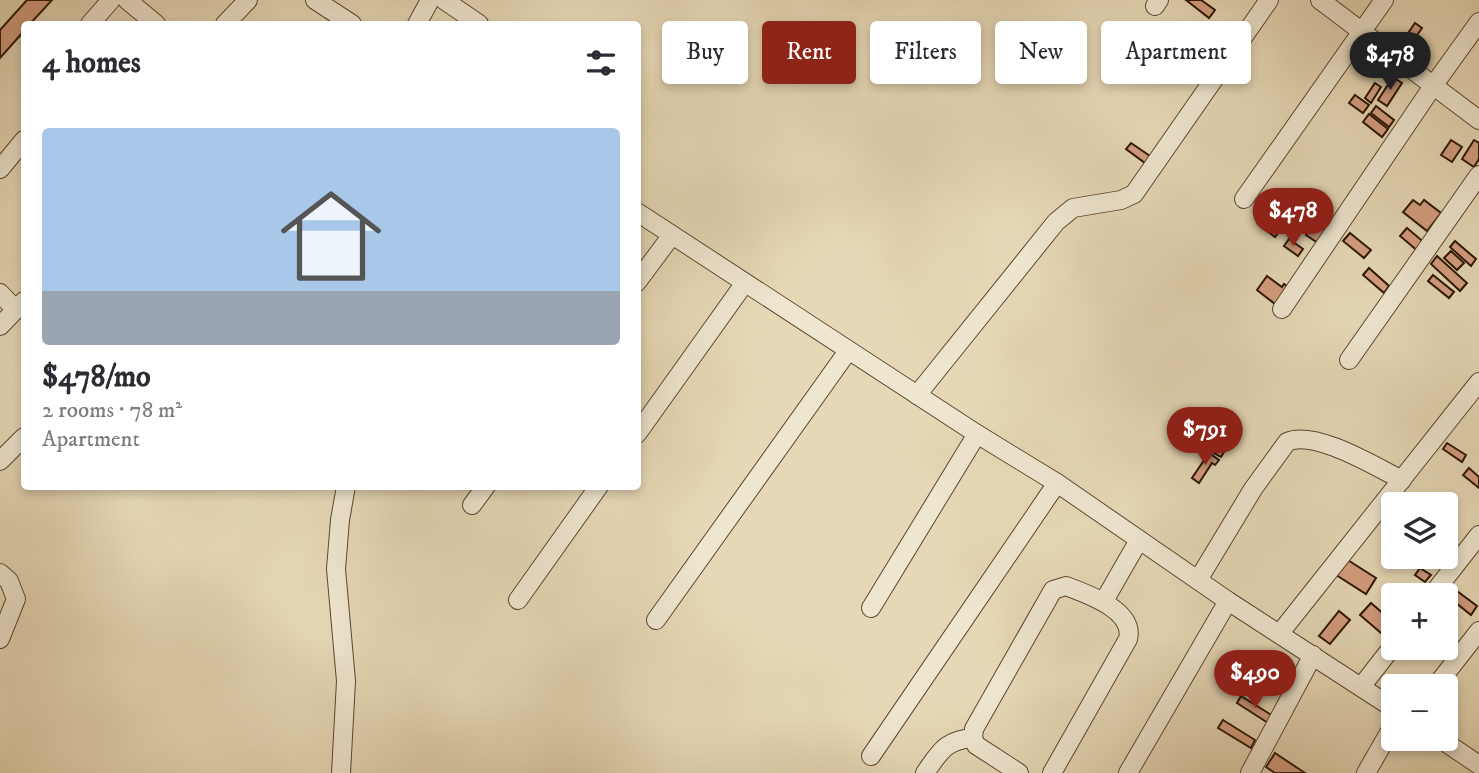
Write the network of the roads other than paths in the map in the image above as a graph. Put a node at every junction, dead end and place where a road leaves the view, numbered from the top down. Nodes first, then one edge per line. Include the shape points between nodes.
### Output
1 (111, 0) edge
2 (127, 0) edge
3 (248, 0) edge
4 (315, 0) edge
5 (430, 0) edge
6 (444, 0) edge
7 (1269, 0) edge
8 (1320, 0) edge
9 (1384, 0) edge
10 (93, 21) edge
11 (152, 21) edge
12 (228, 21) edge
13 (340, 21) edge
14 (419, 21) edge
15 (475, 21) edge
16 (1479, 22) edge
17 (1362, 30) junction
18 (1433, 86) junction
19 (1479, 120) edge
20 (21, 144) edge
21 (0, 169) edge
22 (1479, 175) edge
23 (1244, 199) dead end
24 (641, 215) edge
25 (672, 235) junction
26 (641, 277) edge
27 (744, 284) junction
28 (0, 293) edge
29 (20, 305) edge
30 (1282, 309) dead end
31 (0, 326) edge
32 (848, 351) junction
33 (1349, 359) dead end
34 (1479, 383) edge
35 (917, 395) junction
36 (641, 428) edge
37 (977, 434) junction
38 (21, 440) edge
39 (0, 461) edge
40 (1402, 480) junction
41 (1057, 483) junction
42 (345, 490) edge
43 (482, 490) edge
44 (596, 490) edge
45 (472, 505) dead end
46 (1479, 535) edge
47 (1139, 540) junction
48 (0, 573) edge
49 (1198, 580) junction
50 (1441, 583) edge
51 (518, 600) dead end
52 (1104, 601) junction
53 (1228, 601) junction
54 (871, 607) dead end
55 (656, 620) dead end
56 (1479, 631) edge
57 (1280, 634) junction
58 (0, 639) edge
59 (1313, 655) junction
60 (1382, 660) edge
61 (1445, 674) edge
62 (1362, 687) junction
63 (1381, 700) edge
64 (973, 737) junction
65 (1381, 747) edge
66 (1458, 751) edge
67 (871, 756) dead end
68 (1479, 765) edge
69 (1013, 771) edge
70 (341, 773) edge
71 (925, 773) edge
72 (1052, 773) edge
73 (1128, 773) edge
74 (1250, 773) edge
75 (1366, 773) edge

1 - 10 street
2 - 11 street
3 - 12 street
4 - 13 street
5 - 14 street
6 - 15 street
7 - 35 street via 1134,194 1073,208 1056,222
8 - 17 street
9 - 17 street
16 - 18 street
17 - 18 street
17 - 23 street
18 - 19 street
18 - 30 street
20 - 21 street
22 - 33 street
24 - 25 street
25 - 26 street
25 - 27 street
27 - 32 street
27 - 36 street
28 - 29 street
29 - 31 street
32 - 35 street
32 - 55 street
34 - 40 street
35 - 37 street
37 - 41 street
37 - 54 street
38 - 39 street
40 - 49 street via 1339,449 1295,438 1280,449
40 - 57 street
41 - 47 street
41 - 67 street
42 - 70 street via 336,569 346,681
43 - 45 street
44 - 51 street
46 - 50 street
47 - 49 street
47 - 52 street
48 - 58 street via 16,599
49 - 53 street
52 - 64 street via 1066,586 1053,590
52 - 72 street via 1128,624 1128,639
53 - 57 street
53 - 73 street
56 - 61 street
57 - 59 street
59 - 62 street
59 - 74 street
60 - 62 street
62 - 63 street
64 - 69 street via 976,745
64 - 71 street via 956,739 944,747
65 - 75 street
66 - 68 street

